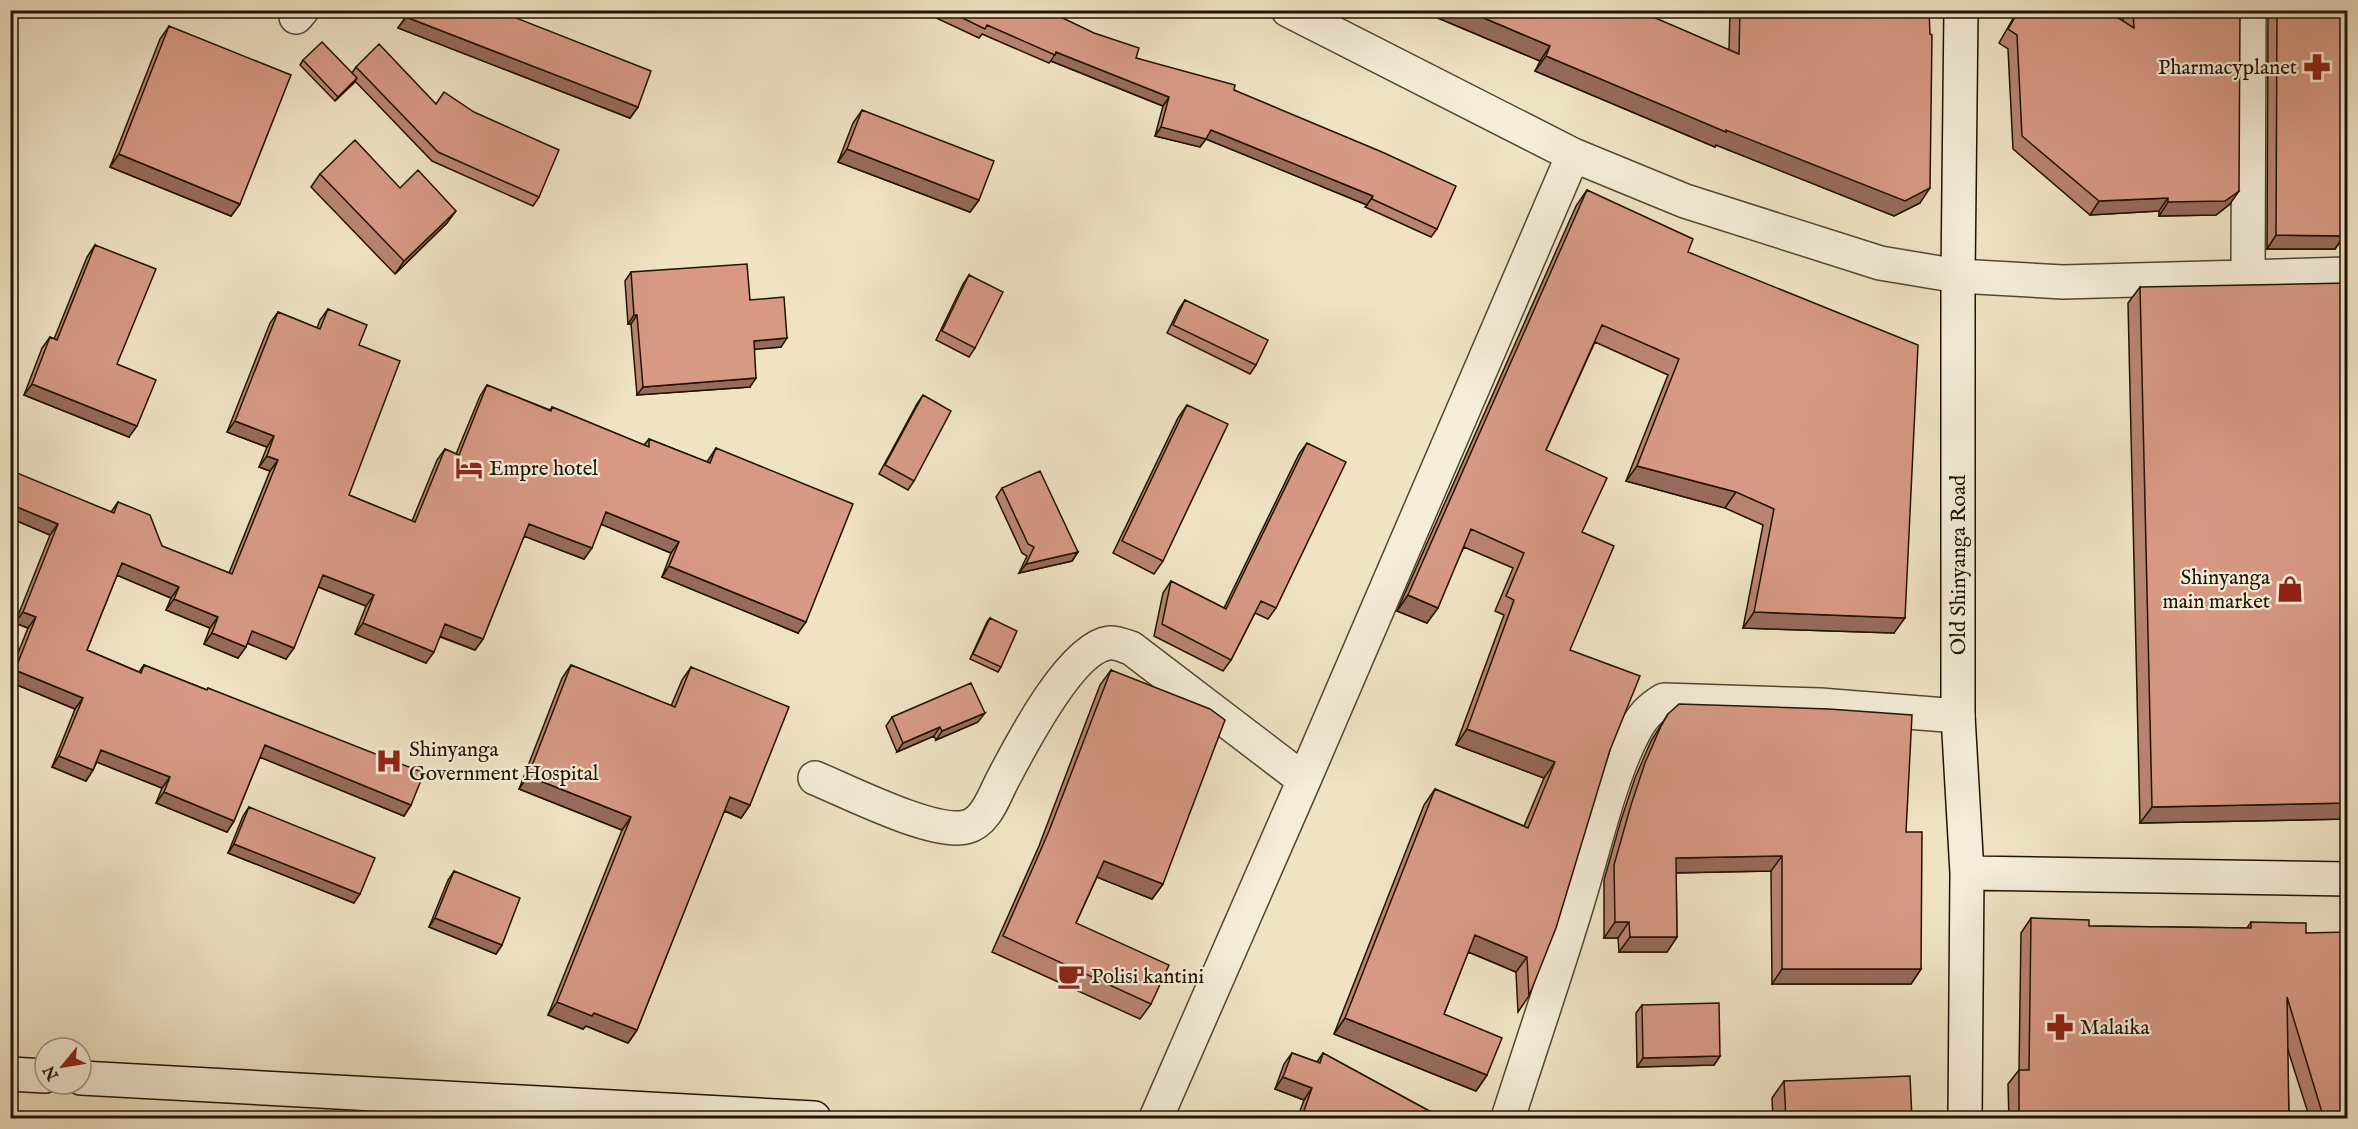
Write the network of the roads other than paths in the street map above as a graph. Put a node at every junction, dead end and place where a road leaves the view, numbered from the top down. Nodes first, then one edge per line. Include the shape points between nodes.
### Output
1 (1288, 10) edge
2 (1961, 10) edge
3 (2249, 10) edge
4 (1573, 155) junction
5 (2348, 274) edge
6 (1958, 276) junction
7 (2248, 277) junction
8 (1958, 716) junction
9 (815, 778) dead end
10 (1304, 780) junction
11 (1967, 873) junction
12 (2348, 879) edge
13 (10, 1074) edge
14 (33, 1075) edge
15 (93, 1079) edge
16 (814, 1119) edge
17 (1156, 1119) edge
18 (1508, 1119) edge
19 (1965, 1119) edge

1 - 4 street
2 - 6 street, Old Shinyanga Road
3 - 7 street
4 - 6 street via 1685,201 1880,263
4 - 10 street
5 - 7 street
6 - 7 street via 2063,282
6 - 8 street, Old Shinyanga Road
8 - 11 street, Old Shinyanga Road
8 - 18 street via 1820,705 1664,700 1646,711 1613,786
9 - 10 street via 919,821 952,828 973,825 986,812 1033,722 1072,669 1096,647 1109,643 1131,648
10 - 17 street
11 - 12 street
11 - 19 street, Old Shinyanga Road
13 - 14 street
15 - 16 street

